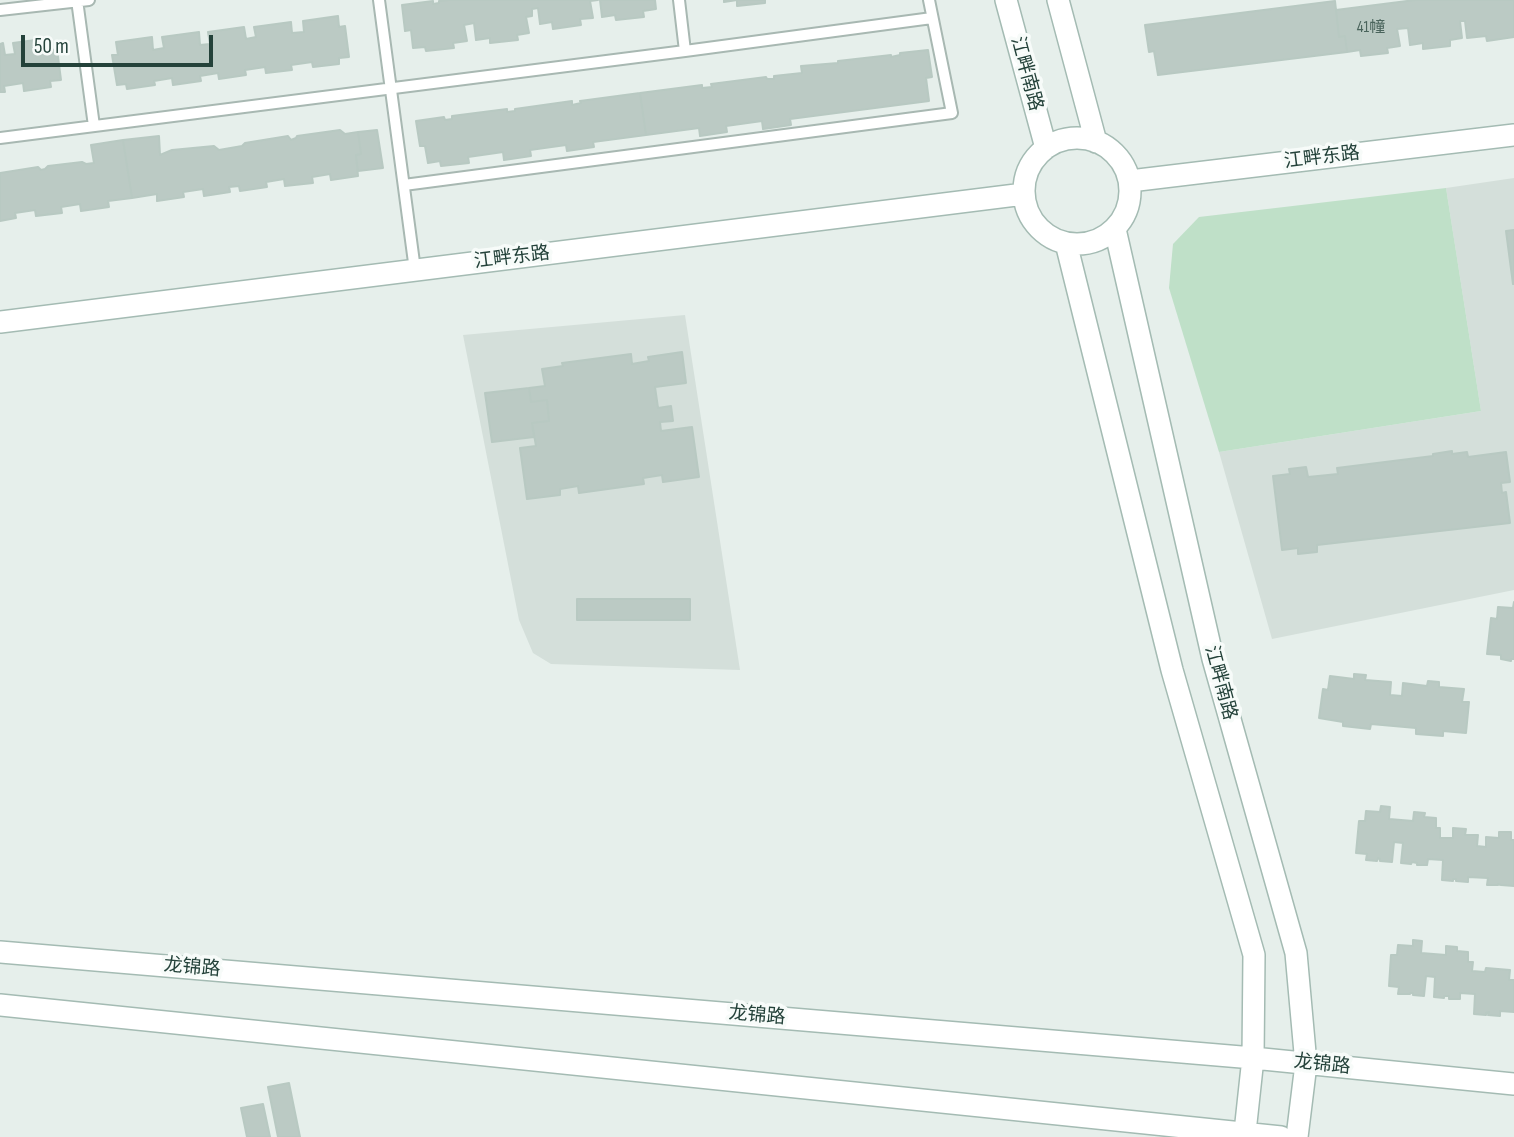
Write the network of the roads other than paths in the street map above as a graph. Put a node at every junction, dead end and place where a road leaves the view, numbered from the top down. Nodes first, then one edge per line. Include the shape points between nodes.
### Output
1 (81, 0) edge
2 (379, 0) edge
3 (679, 0) edge
4 (929, 0) edge
5 (1006, 0) edge
6 (1058, 0) edge
7 (0, 10) edge
8 (932, 18) junction
9 (685, 51) junction
10 (391, 88) junction
11 (94, 126) junction
12 (1514, 135) edge
13 (0, 138) edge
14 (1096, 142) junction
15 (1046, 148) junction
16 (1130, 181) junction
17 (404, 185) junction
18 (1024, 194) junction
19 (1115, 229) junction
20 (1066, 243) junction
21 (415, 270) junction
22 (0, 321) edge
23 (0, 952) edge
24 (0, 1005) edge
25 (1253, 1058) junction
26 (1307, 1064) junction
27 (1514, 1084) edge
28 (1245, 1132) junction
29 (1281, 1137) edge
30 (1297, 1137) edge

1 - 7 lane
1 - 11 lane
2 - 10 lane
3 - 9 lane
4 - 8 lane
5 - 15 street, 江畔南路
6 - 14 street
8 - 9 lane
8 - 17 lane via 952,113
9 - 10 lane
10 - 11 lane
10 - 17 lane
11 - 13 lane
12 - 16 street, 江畔东路
14 - 15 street via 1079,138
14 - 16 street via 1112,150
15 - 18 street via 1026,177
16 - 19 street via 1125,215
17 - 21 lane
18 - 20 street via 1037,226
18 - 21 street, 江畔东路
19 - 20 street via 1100,240
19 - 26 street, 江畔南路 via 1213,659 1296,953
20 - 25 street via 1172,670 1254,955
21 - 22 street, 江畔东路
23 - 25 street, 龙锦路
24 - 28 street
25 - 26 street, 龙锦路
25 - 28 street
26 - 27 street, 龙锦路
26 - 30 street, 江畔南路
28 - 29 street

